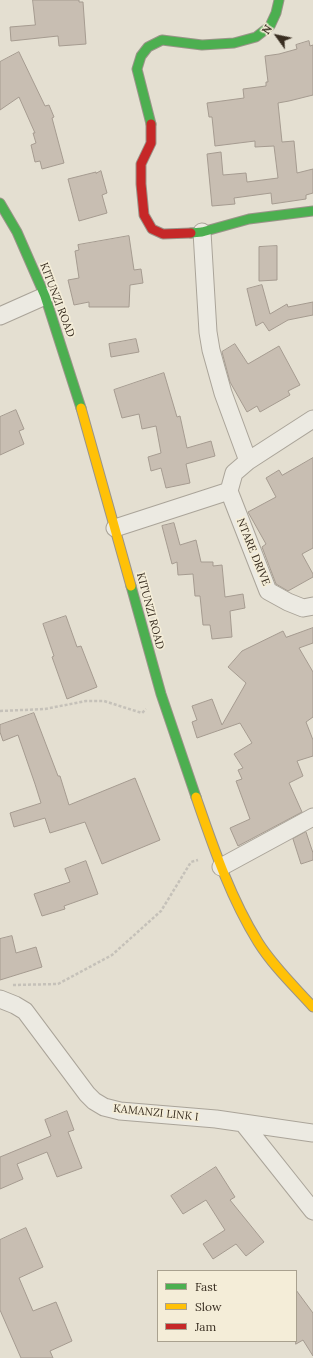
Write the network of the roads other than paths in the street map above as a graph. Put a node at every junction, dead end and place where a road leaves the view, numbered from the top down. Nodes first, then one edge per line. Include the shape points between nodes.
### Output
1 (279, 0) edge
2 (0, 203) edge
3 (313, 211) edge
4 (202, 232) junction
5 (45, 296) junction
6 (0, 316) edge
7 (313, 419) edge
8 (248, 461) junction
9 (229, 491) junction
10 (114, 528) junction
11 (313, 606) edge
12 (313, 817) edge
13 (219, 861) junction
14 (0, 999) edge
15 (313, 1007) edge
16 (243, 1123) junction
17 (313, 1133) edge
18 (313, 1211) edge

1 - 4 street via 270,26 256,37 234,43 202,46 162,40 148,47 141,56 137,69 151,123 151,143 141,164 144,215 152,229 163,234
2 - 5 street, KITUNZI ROAD via 17,232
3 - 4 street via 249,219
4 - 8 street via 211,350 222,393
5 - 6 street
5 - 10 street, KITUNZI ROAD via 79,399
7 - 8 street
8 - 9 street via 234,473
9 - 10 street
9 - 11 street, NTARE DRIVE via 268,591 303,608
10 - 13 street, KITUNZI ROAD via 160,694
12 - 13 street
13 - 15 street, KITUNZI ROAD via 242,915 258,942
14 - 16 street, KAMANZI LINK I via 25,1011 87,1094 104,1107 120,1111
16 - 17 street, KAMANZI LINK I
16 - 18 street

